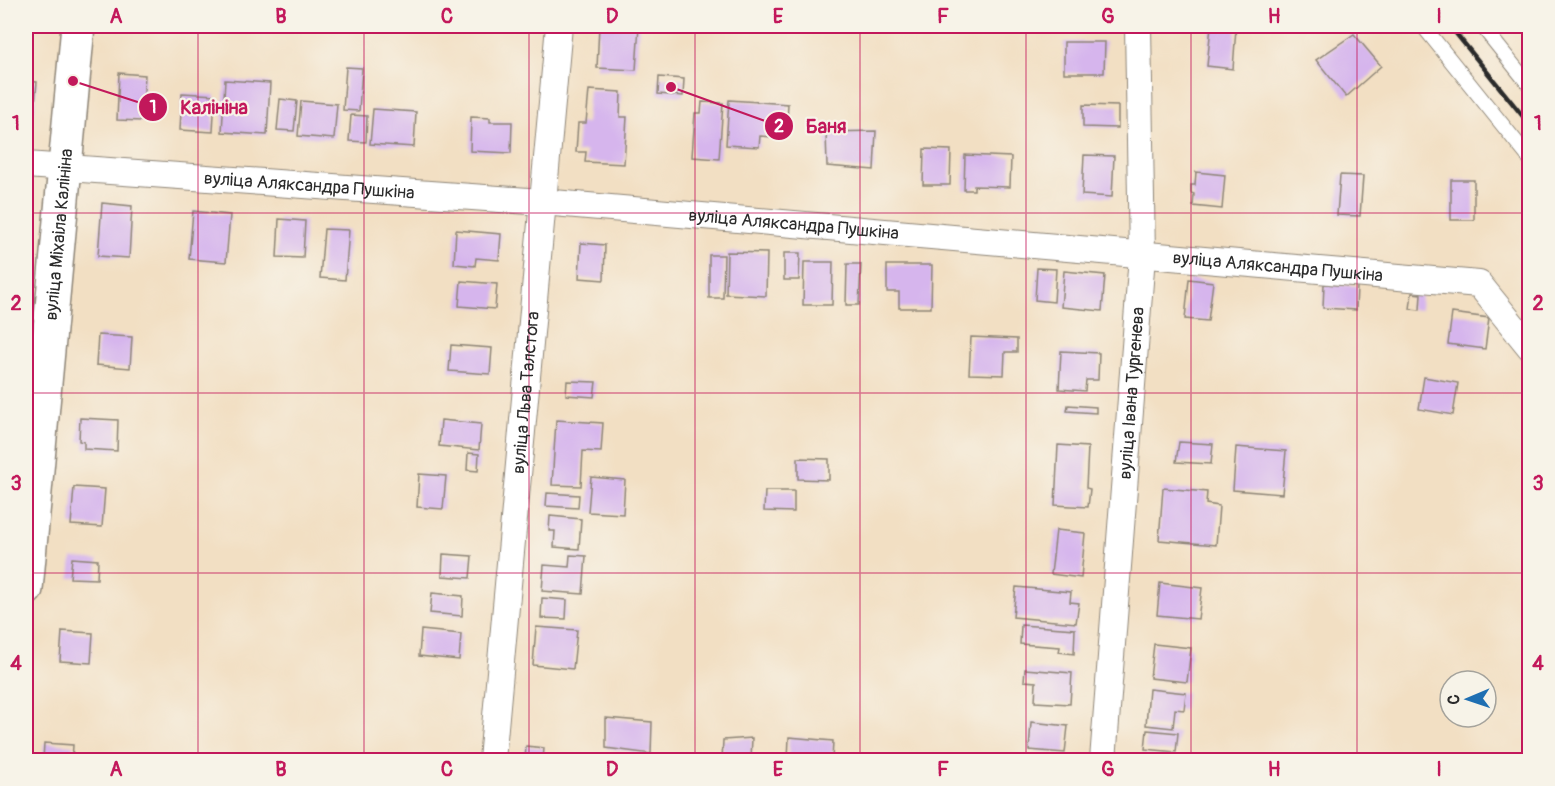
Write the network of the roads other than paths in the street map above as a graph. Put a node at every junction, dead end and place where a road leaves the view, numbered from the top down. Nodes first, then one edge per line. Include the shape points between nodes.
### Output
1 (78, 26) edge
2 (559, 26) edge
3 (1138, 26) edge
4 (1423, 26) edge
5 (1482, 26) edge
6 (1530, 86) edge
7 (1530, 159) edge
8 (26, 165) edge
9 (65, 168) junction
10 (542, 202) junction
11 (1142, 256) junction
12 (1530, 347) edge
13 (26, 589) edge
14 (492, 760) edge
15 (1103, 760) edge

1 - 9 main road, вуліца Міхаіла Калініна
2 - 10 street, вуліца Льва Талстога
3 - 11 street, вуліца Івана Тургенева
4 - 7 lane
5 - 6 lane
8 - 9 street, вуліца Аляксандра Пушкіна
9 - 10 street, вуліца Аляксандра Пушкіна
9 - 13 main road, вуліца Міхаіла Калініна
10 - 11 street, вуліца Аляксандра Пушкіна
10 - 14 street, вуліца Льва Талстога
11 - 12 street, вуліца Аляксандра Пушкіна via 1479,284
11 - 15 street, вуліца Івана Тургенева

